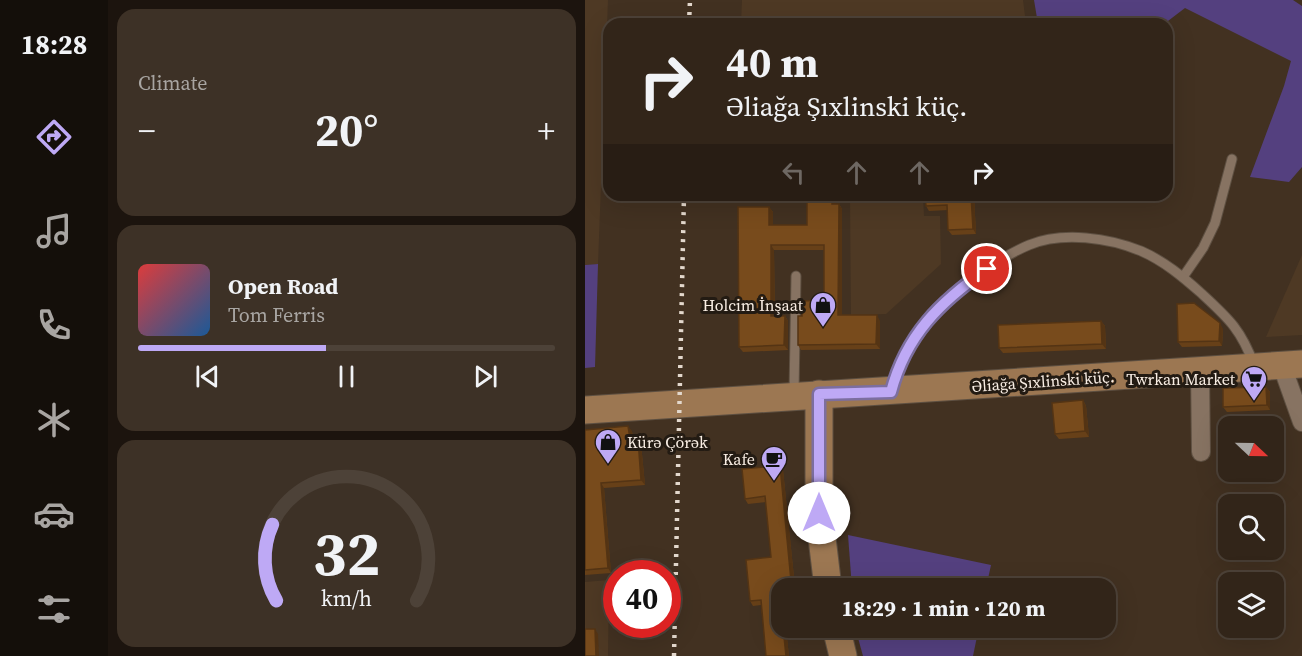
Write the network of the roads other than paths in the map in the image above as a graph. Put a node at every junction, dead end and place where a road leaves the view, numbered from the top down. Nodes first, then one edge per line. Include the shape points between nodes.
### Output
1 (1232, 159) dead end
2 (797, 276) dead end
3 (1183, 277) junction
4 (1292, 365) edge
5 (1255, 367) junction
6 (1200, 371) junction
7 (891, 392) junction
8 (807, 395) junction
9 (585, 410) edge
10 (1302, 422) edge
11 (1201, 452) dead end
12 (827, 578) edge
13 (838, 638) edge
14 (843, 656) edge

1 - 3 lane via 1215,223
2 - 8 lane
3 - 5 lane via 1230,319 1247,343
3 - 7 lane via 1141,251 1115,243 1082,237 1031,244 1000,260 931,315 903,356
4 - 5 main road, Əliağa Şıxlinski küç.
4 - 10 street
5 - 6 main road, Əliağa Şıxlinski küç.
6 - 7 main road, Əliağa Şıxlinski küç.
6 - 11 street
7 - 8 main road, Əliağa Şıxlinski küç.
8 - 9 main road, Əliağa Şıxlinski küç.
8 - 12 main road
13 - 14 main road

